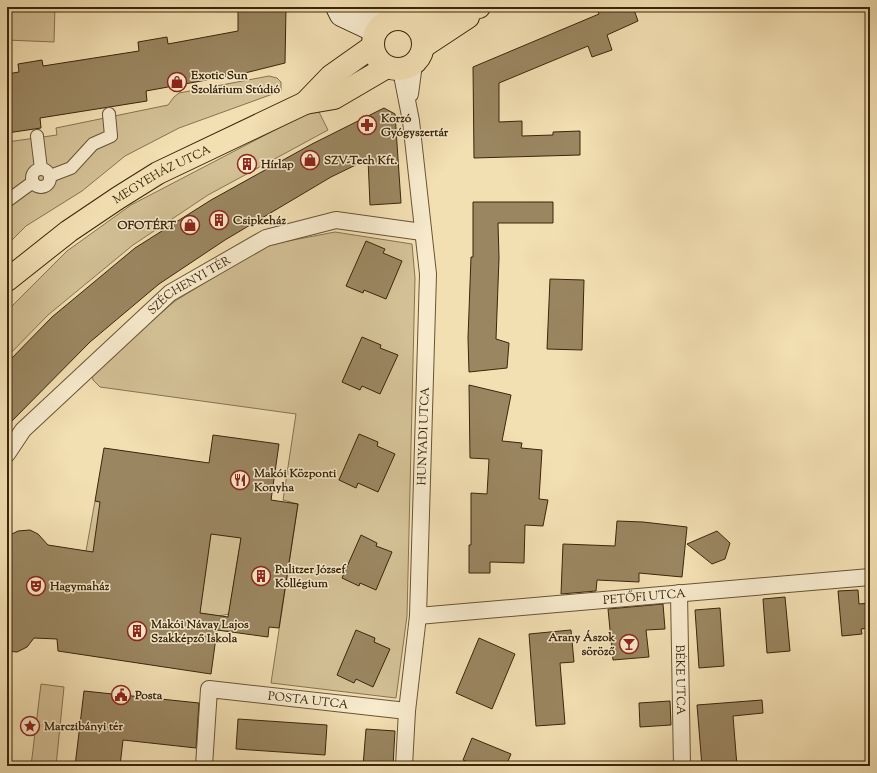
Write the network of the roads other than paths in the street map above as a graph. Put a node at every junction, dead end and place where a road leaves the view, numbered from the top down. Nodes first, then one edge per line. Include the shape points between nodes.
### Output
1 (337, 7) edge
2 (349, 7) edge
3 (479, 7) edge
4 (484, 7) edge
5 (386, 30) junction
6 (406, 62) junction
7 (305, 103) junction
8 (109, 114) dead end
9 (37, 136) dead end
10 (46, 172) junction
11 (7, 201) edge
12 (422, 232) junction
13 (29, 263) junction
14 (7, 280) edge
15 (7, 292) edge
16 (7, 454) edge
17 (870, 577) edge
18 (679, 593) junction
19 (418, 616) junction
20 (407, 711) junction
21 (204, 766) edge
22 (404, 766) edge
23 (682, 766) edge

1 - 5 main road via 341,14
2 - 5 main road
3 - 5 main road
4 - 6 main road
5 - 6 main road via 377,59
5 - 6 main road via 416,26 422,35
5 - 7 main road via 330,76
6 - 7 main road via 334,98
6 - 12 street, HUNYADI UTCA
7 - 13 main road, MEGYEHÁZ UTCA via 158,173 69,231
8 - 10 street via 111,136 93,144 71,168
9 - 10 street
10 - 11 street via 48,184 43,187 33,182
12 - 16 street, SZÉCHENYI TÉR via 336,220 266,238 170,293 23,430
12 - 19 street, HUNYADI UTCA via 428,274
13 - 14 main road
13 - 15 main road
17 - 18 street, PETŐFI UTCA
18 - 19 street, PETŐFI UTCA
18 - 23 street, BÉKE UTCA
19 - 20 street, HUNYADI UTCA
20 - 21 street, POSTA UTCA via 209,689
20 - 22 street, HUNYADI UTCA

